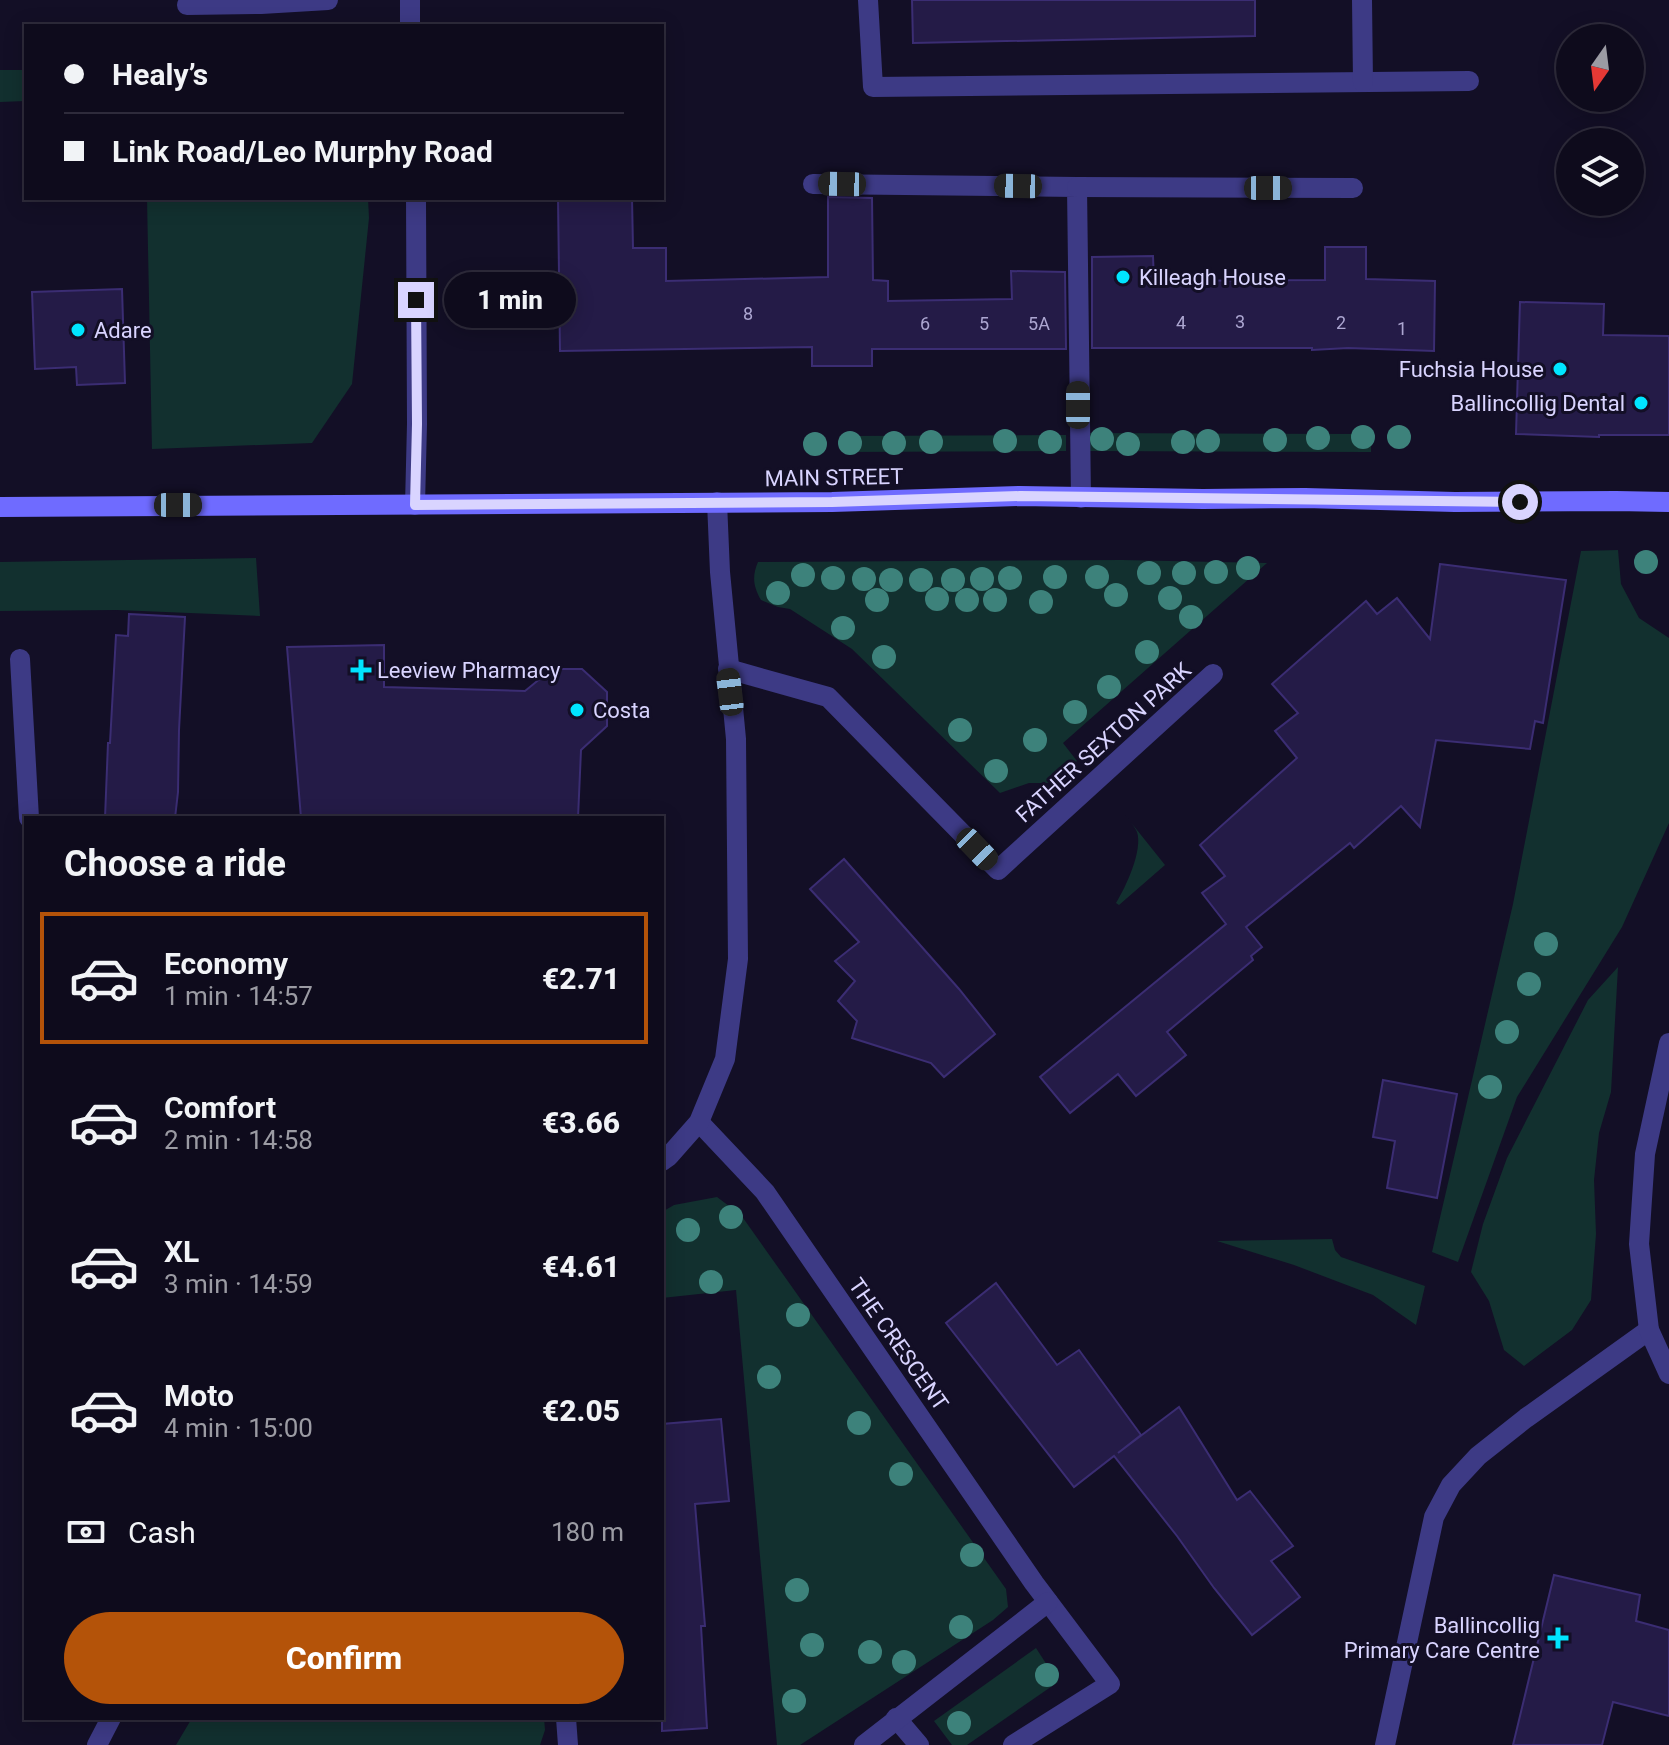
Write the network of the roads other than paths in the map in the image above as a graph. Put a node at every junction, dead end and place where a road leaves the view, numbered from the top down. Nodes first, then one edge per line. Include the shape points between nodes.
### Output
1 (328, 0) edge
2 (410, 0) edge
3 (868, 0) edge
4 (1362, 0) edge
5 (187, 5) dead end
6 (410, 24) edge
7 (1469, 81) dead end
8 (1363, 82) junction
9 (813, 184) dead end
10 (1077, 187) junction
11 (1353, 188) dead end
12 (416, 200) edge
13 (1081, 498) junction
14 (717, 502) junction
15 (1669, 502) edge
16 (415, 505) junction
17 (0, 507) edge
18 (20, 659) dead end
19 (728, 669) junction
20 (1213, 674) dead end
21 (29, 816) edge
22 (1669, 1043) edge
23 (1666, 1064) edge
24 (699, 1122) junction
25 (664, 1160) edge
26 (1649, 1330) junction
27 (1669, 1374) edge
28 (1048, 1602) junction
29 (896, 1718) junction
30 (110, 1720) edge
31 (566, 1720) edge
32 (97, 1745) edge
33 (568, 1745) edge
34 (864, 1745) edge
35 (919, 1745) edge
36 (1013, 1745) edge
37 (1385, 1745) edge

1 - 5 street
2 - 6 street
3 - 8 street via 873,87
4 - 8 street
7 - 8 street
9 - 10 street
10 - 11 street
10 - 13 street
12 - 16 street
13 - 14 main road, MAIN STREET
13 - 15 main road, MAIN STREET
14 - 16 main road, MAIN STREET
14 - 19 street
16 - 17 main road, MAIN STREET
18 - 21 street
19 - 20 street, FATHER SEXTON PARK via 828,697 998,870
19 - 24 street via 736,739 738,959 725,1059
22 - 23 street
23 - 26 street via 1645,1154 1639,1244
24 - 25 street
24 - 28 street, THE CRESCENT via 765,1192
26 - 27 street
26 - 37 street via 1526,1418 1451,1485 1434,1517
28 - 29 street
28 - 36 street, THE CRESCENT via 1110,1684
29 - 34 street
29 - 35 street
30 - 32 street
31 - 33 street

